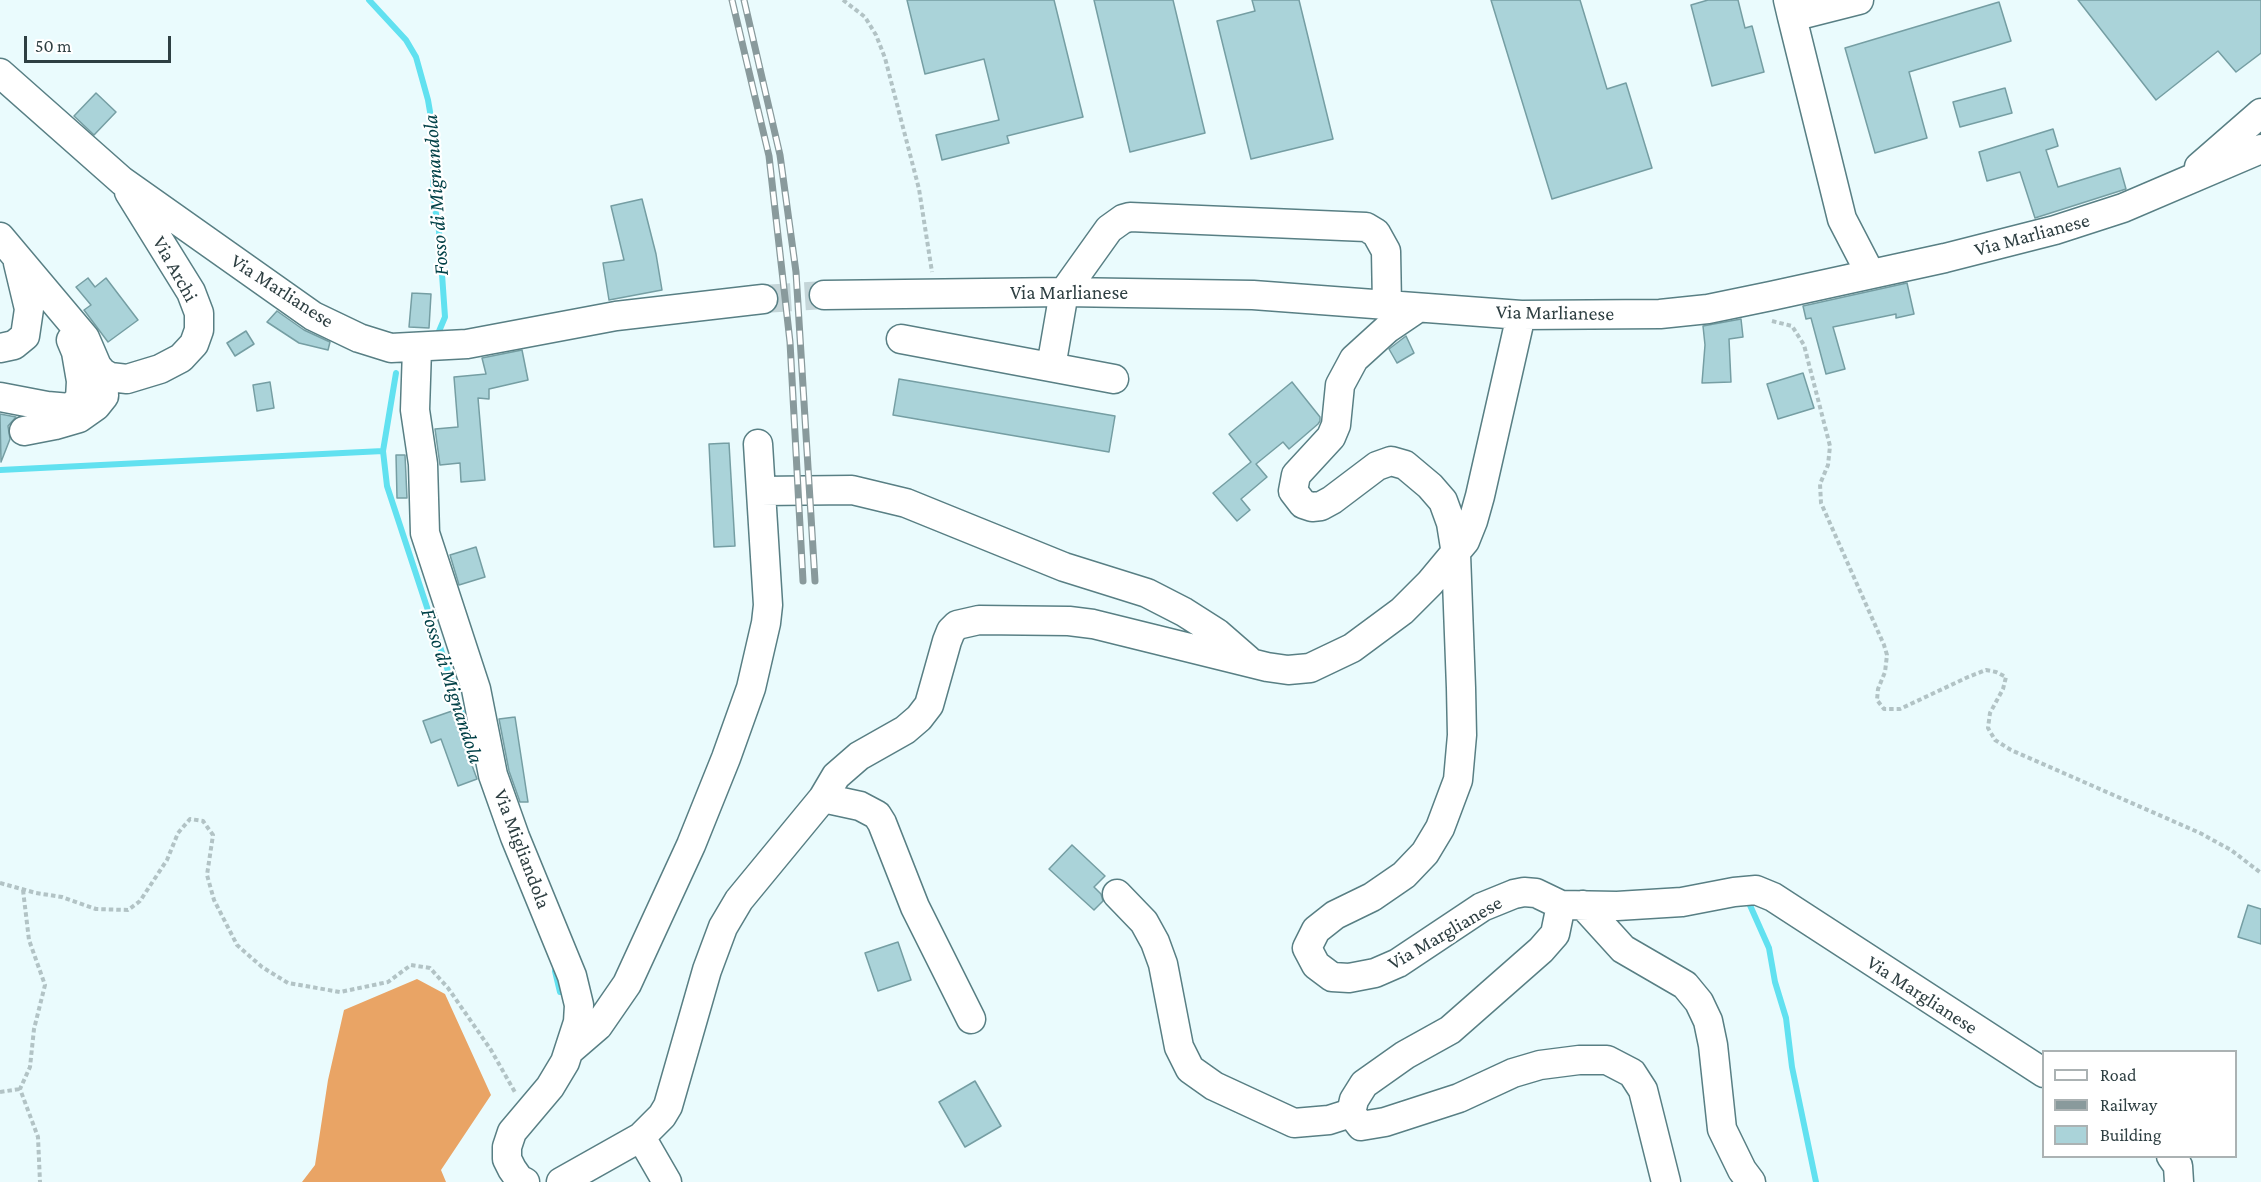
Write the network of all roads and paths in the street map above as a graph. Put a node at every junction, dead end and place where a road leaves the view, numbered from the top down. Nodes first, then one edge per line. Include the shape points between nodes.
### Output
1 (843, 0) edge
2 (1859, 0) edge
3 (1790, 9) edge
4 (0, 74) edge
5 (2261, 113) edge
6 (2261, 149) edge
7 (122, 181) junction
8 (2181, 184) junction
9 (1842, 219) junction
10 (8, 248) edge
11 (1870, 273) junction
12 (1841, 280) junction
13 (1064, 292) junction
14 (824, 295) tunnel mouth
15 (935, 295) junction
16 (763, 298) tunnel mouth
17 (1746, 301) junction
18 (55, 302) junction
19 (1387, 305) junction
20 (1418, 308) junction
21 (1521, 315) junction
22 (901, 339) dead end
23 (0, 348) edge
24 (417, 349) junction
25 (1051, 367) junction
26 (103, 373) junction
27 (1114, 379) dead end
28 (0, 397) edge
29 (24, 431) dead end
30 (758, 444) dead end
31 (761, 491) junction
32 (1456, 554) junction
33 (1252, 663) junction
34 (823, 798) junction
35 (2261, 873) edge
36 (0, 883) edge
37 (22, 890) junction
38 (1118, 894) dead end
39 (1572, 905) junction
40 (971, 1019) dead end
41 (569, 1052) junction
42 (2042, 1072) edge
43 (20, 1089) junction
44 (0, 1092) edge
45 (527, 1113) junction
46 (1351, 1113) junction
47 (641, 1137) junction
48 (2172, 1158) edge
49 (40, 1182) edge
50 (525, 1182) edge
51 (561, 1182) edge
52 (667, 1182) edge
53 (1666, 1182) edge
54 (1751, 1182) edge
55 (2179, 1182) edge

1 - 15 path via 865,17 885,58 919,189
2 - 3 street
3 - 9 street
4 - 7 street, Via Marlianese
5 - 8 street
6 - 8 street, Via Marlianese
7 - 24 street, Via Marlianese via 313,316 359,338 391,348
7 - 26 street, Via Archi via 191,292 199,313 199,330 194,344 181,358 160,369 127,379
8 - 11 street, Via Marlianese via 2055,230
9 - 11 street
9 - 12 street
10 - 18 street
10 - 23 street via 29,309 25,336 14,345
11 - 12 street, Via Marlianese
12 - 17 street, Via Marlianese
13 - 15 street, Via Marlianese
13 - 19 street, Via Marlianese via 1252,295
13 - 19 street via 1109,229 1123,219 1137,216 1372,229 1386,252
13 - 25 street
14 - 15 street, Via Marlianese
16 - 24 street, Via Marlianese via 616,316 467,344
17 - 21 street, Via Marlianese via 1660,314
17 - 35 path via 1765,319 1792,326 1804,345 1830,446 1820,484 1821,502 1884,645 1886,672 1877,700 1884,709 1900,709 1986,670 1996,672 2006,677 1990,713 1988,728 1995,740 2200,833
18 - 26 street via 85,338
18 - 28 street via 76,352 80,399 70,408
19 - 20 street, Via Marlianese
20 - 21 street, Via Marlianese
20 - 32 street, Via Marglianese via 1380,334 1354,359 1340,385 1331,437 1296,475 1293,491 1303,504 1321,506 1384,462 1405,465 1443,501
21 - 32 street via 1473,521
22 - 25 street
24 - 41 street, Via Migliandola via 415,410 423,464 425,533 476,689 493,775 577,992 578,1022
25 - 27 street
26 - 29 street via 104,396 79,418
30 - 31 street
31 - 33 street via 852,490 906,503 1064,567 1148,593 1217,633
31 - 41 street via 766,623 740,722 691,845 627,984 598,1026
32 - 33 street via 1402,611 1352,648 1310,668 1288,670
32 - 39 street, Via Marglianese via 1462,735 1458,780 1440,828 1425,853 1404,875 1335,915 1316,930 1308,948 1316,964 1332,977 1349,978 1398,963 1482,907 1514,894 1536,893
33 - 34 street via 1093,624 966,622 951,631 929,705 919,718 847,765
34 - 40 street via 860,806 877,815 915,907
34 - 47 street via 766,866 723,927 668,1106
36 - 37 path
37 - 43 path via 29,940 45,985 30,1067
37 - 45 path via 62,897 96,909 128,910 140,901 189,819 203,821 213,836 207,875 214,900 237,945 288,983 340,992 388,982 411,965 430,968 491,1050
38 - 46 street via 1144,922 1155,942 1163,963 1179,1047 1190,1069 1214,1086 1294,1123 1329,1120
39 - 42 street, Via Marglianese via 1682,902 1749,890 1762,892
39 - 46 street via 1541,950 1450,1030 1364,1084
39 - 54 street via 1623,948 1685,985 1699,1002 1713,1045 1722,1129
41 - 45 street, Via Migliandola via 550,1087
43 - 44 path
43 - 49 path via 38,1137
45 - 50 street, Via Migliandola via 512,1132 507,1147 512,1169
46 - 53 street via 1361,1126 1385,1122 1459,1098 1540,1065 1607,1060 1632,1073 1643,1090
47 - 51 street
47 - 52 street
48 - 55 street via 2178,1166

